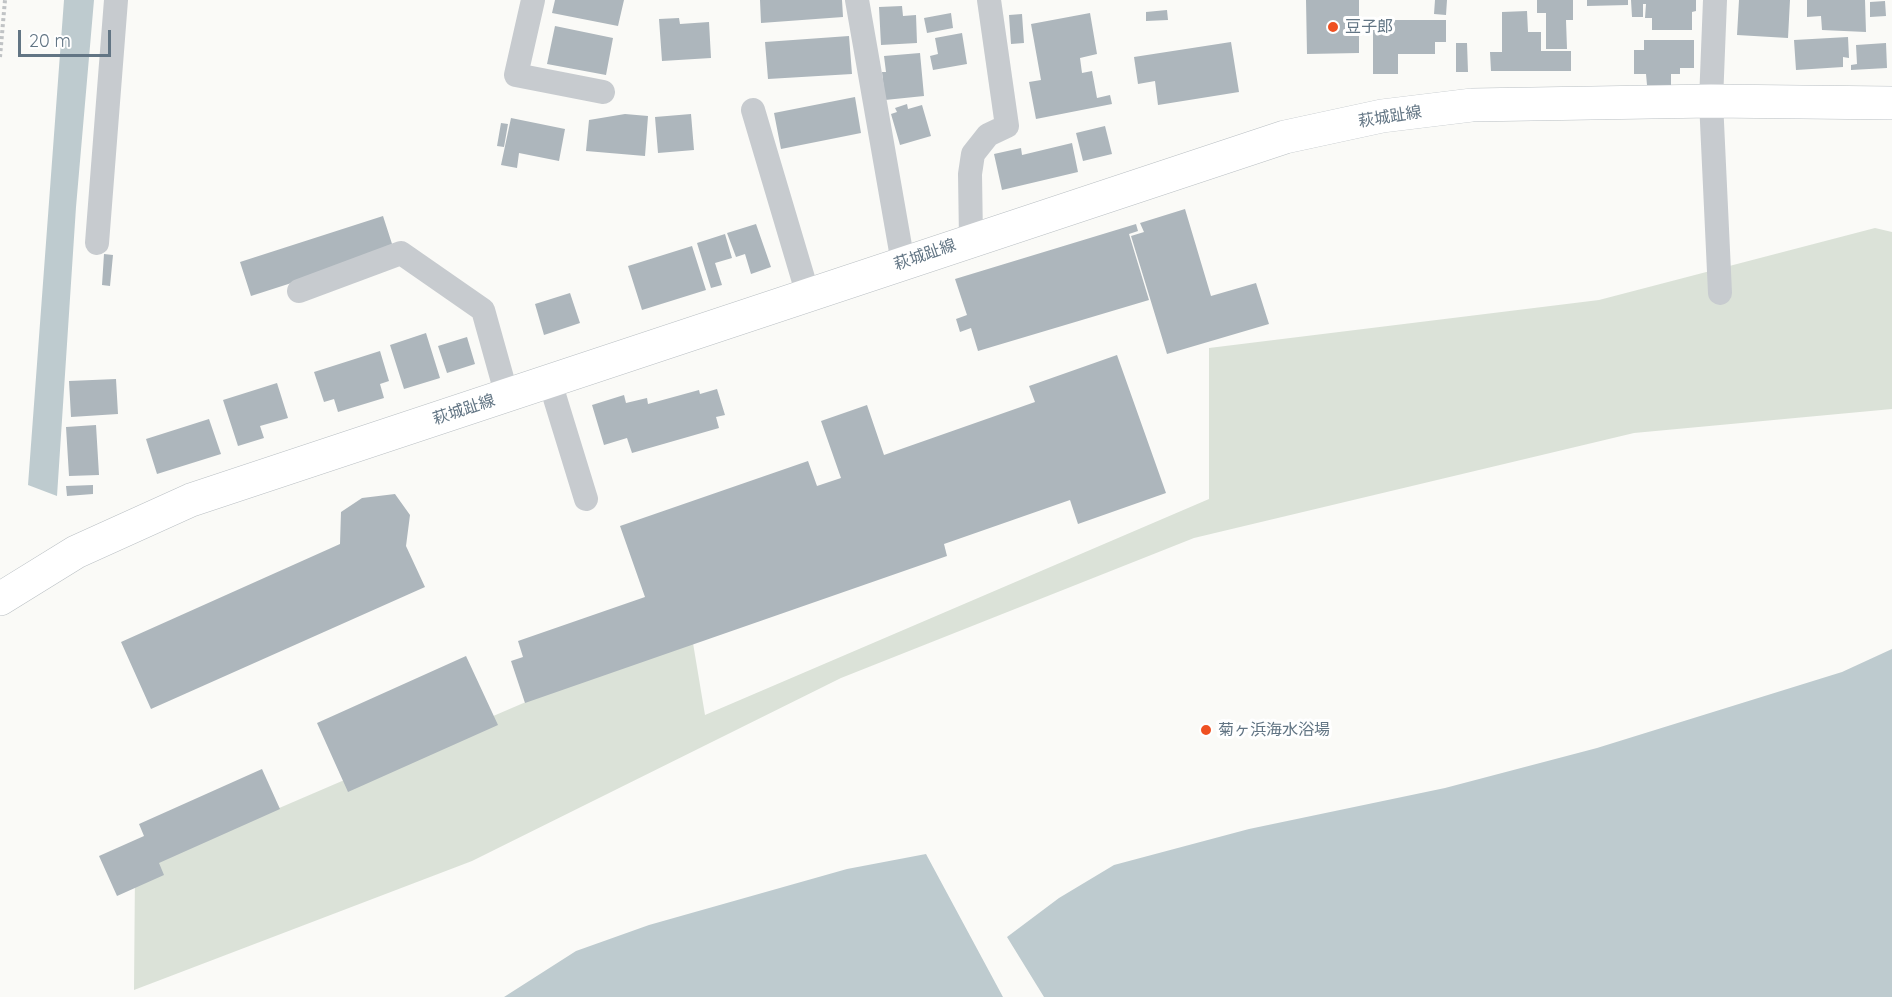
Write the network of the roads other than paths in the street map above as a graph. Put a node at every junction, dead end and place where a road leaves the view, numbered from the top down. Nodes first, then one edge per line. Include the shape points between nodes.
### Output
1 (116, 0) edge
2 (533, 0) edge
3 (857, 0) edge
4 (989, 0) edge
5 (1715, 0) edge
6 (603, 92) dead end
7 (1711, 101) junction
8 (1892, 103) edge
9 (753, 110) dead end
10 (972, 239) junction
11 (97, 243) dead end
12 (903, 263) junction
13 (299, 291) dead end
14 (1720, 293) dead end
15 (808, 295) junction
16 (549, 382) junction
17 (507, 396) junction
18 (586, 499) dead end
19 (0, 599) edge

1 - 11 street
2 - 6 street via 516,75
3 - 12 street
4 - 10 street via 1007,126 988,135 973,154
5 - 7 street
7 - 8 main road, 萩城趾線
7 - 10 main road, 萩城趾線 via 1472,105 1382,116 1285,137
7 - 14 street
9 - 15 street
10 - 12 main road, 萩城趾線
12 - 15 main road, 萩城趾線
13 - 17 street via 401,253 483,310
15 - 16 main road, 萩城趾線
16 - 17 main road, 萩城趾線
16 - 18 street
17 - 19 main road, 萩城趾線 via 191,500 75,552

